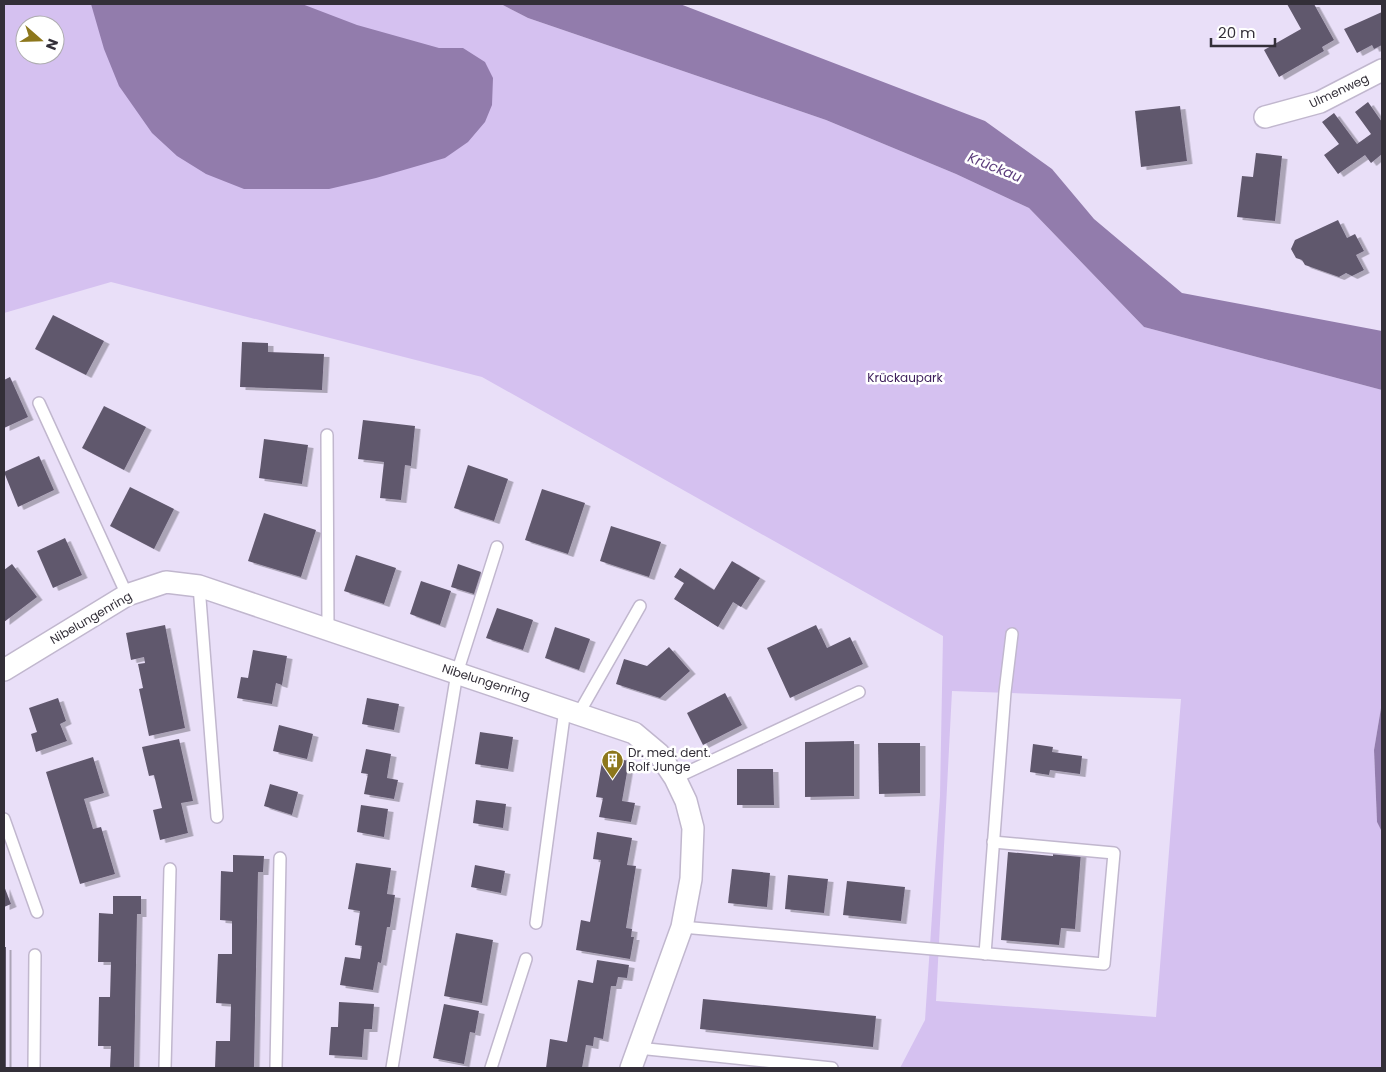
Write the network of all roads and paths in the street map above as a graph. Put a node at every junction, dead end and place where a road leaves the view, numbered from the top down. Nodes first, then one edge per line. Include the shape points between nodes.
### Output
1 (1382, 70) edge
2 (1265, 117) dead end
3 (39, 402) dead end
4 (327, 435) dead end
5 (497, 547) dead end
6 (199, 586) junction
7 (127, 596) junction
8 (640, 606) dead end
9 (328, 628) junction
10 (1012, 634) dead end
11 (4, 670) edge
12 (457, 673) junction
13 (859, 692) dead end
14 (572, 711) junction
15 (675, 778) junction
16 (217, 817) dead end
17 (4, 819) edge
18 (992, 842) junction
19 (280, 858) dead end
20 (170, 869) dead end
21 (37, 912) dead end
22 (536, 923) dead end
23 (682, 927) junction
24 (985, 954) junction
25 (35, 955) dead end
26 (526, 959) dead end
27 (638, 1048) junction
28 (34, 1068) edge
29 (165, 1068) edge
30 (276, 1068) edge
31 (392, 1068) edge
32 (491, 1068) edge
33 (630, 1068) edge
34 (832, 1068) edge

1 - 2 street, Ulmenweg via 1320,102
3 - 7 lane
4 - 9 lane
5 - 12 lane
6 - 7 street, Nibelungenring via 166,582
6 - 9 street, Nibelungenring
6 - 16 lane
7 - 11 street, Nibelungenring
8 - 14 lane
9 - 12 street, Nibelungenring
10 - 18 lane
12 - 14 street, Nibelungenring
12 - 31 lane
13 - 15 lane
14 - 15 street, Nibelungenring via 634,733 659,754
14 - 22 lane
15 - 23 street, Nibelungenring via 686,801 693,828 691,879
17 - 21 lane
18 - 24 lane
18 - 24 lane via 1114,853 1104,964
19 - 30 lane
20 - 29 lane
23 - 24 lane
23 - 27 street, Nibelungenring
25 - 28 lane
26 - 32 lane
27 - 33 street, Nibelungenring
27 - 34 lane

